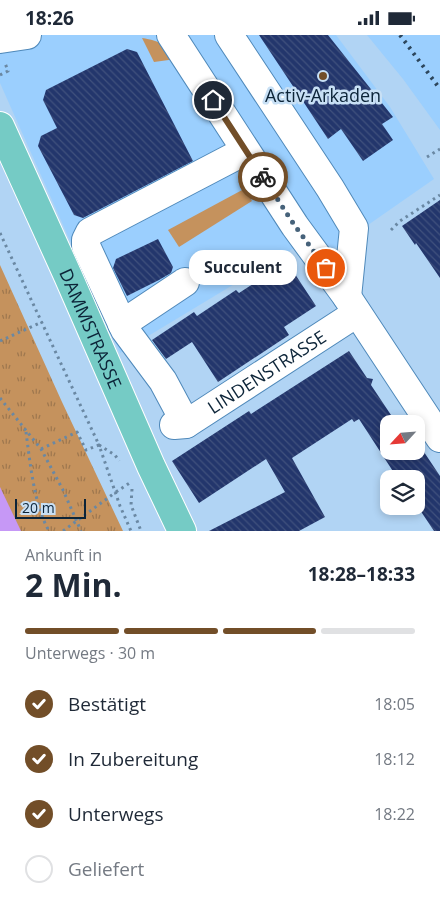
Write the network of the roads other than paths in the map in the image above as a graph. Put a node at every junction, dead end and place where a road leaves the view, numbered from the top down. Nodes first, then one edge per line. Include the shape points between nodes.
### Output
1 (27, 35) edge
2 (171, 35) edge
3 (186, 35) edge
4 (230, 35) edge
5 (0, 39) edge
6 (0, 126) edge
7 (245, 151) junction
8 (315, 253) junction
9 (185, 282) dead end
10 (352, 305) junction
11 (122, 324) junction
12 (440, 438) edge
13 (182, 531) edge

1 - 5 street
2 - 7 street
3 - 8 street via 302,216
4 - 10 street via 354,228
6 - 13 main road, DAMMSTRASSE via 150,467
7 - 8 street
7 - 11 street via 90,232 86,246
8 - 10 street
9 - 11 street
10 - 11 street, LINDENSTRASSE via 180,424 163,381
10 - 12 street

